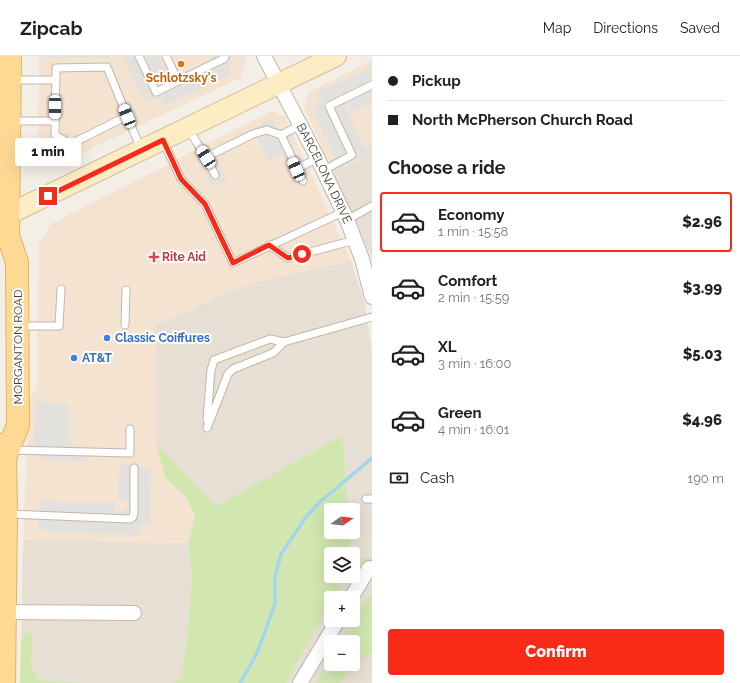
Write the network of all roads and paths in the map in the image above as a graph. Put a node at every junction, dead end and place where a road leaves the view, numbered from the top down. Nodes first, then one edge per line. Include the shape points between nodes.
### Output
1 (10, 56) edge
2 (139, 56) edge
3 (166, 56) edge
4 (224, 56) edge
5 (264, 56) edge
6 (336, 56) edge
7 (10, 80) junction
8 (56, 80) junction
9 (178, 82) junction
10 (279, 85) junction
11 (372, 85) edge
12 (127, 116) junction
13 (9, 120) junction
14 (55, 121) junction
15 (301, 125) junction
16 (188, 128) junction
17 (281, 135) junction
18 (163, 140) junction
19 (142, 151) junction
20 (206, 157) junction
21 (4, 163) edge
22 (321, 164) junction
23 (296, 169) junction
24 (215, 175) dead end
25 (303, 181) dead end
26 (372, 206) edge
27 (345, 216) junction
28 (4, 229) edge
29 (355, 240) junction
30 (269, 245) junction
31 (61, 289) dead end
32 (126, 290) dead end
33 (372, 297) edge
34 (372, 317) edge
35 (125, 325) dead end
36 (18, 326) junction
37 (284, 342) junction
38 (130, 429) dead end
39 (4, 457) edge
40 (134, 468) dead end
41 (6, 514) junction
42 (369, 568) dead end
43 (355, 591) edge
44 (5, 612) junction
45 (134, 613) dead end
46 (334, 627) edge
47 (4, 683) edge
48 (300, 683) edge

1 - 7 main road, MORGANTON ROAD
2 - 9 lane via 156,92
3 - 9 lane
4 - 9 lane via 225,58
5 - 10 street, BARCELONA DRIVE
6 - 10 main road
7 - 8 lane
7 - 13 main road, MORGANTON ROAD
8 - 12 lane via 56,68 107,67
8 - 14 lane
10 - 15 street, BARCELONA DRIVE
10 - 16 main road
11 - 22 lane via 329,106 352,155
12 - 14 lane via 71,144 55,135
12 - 19 lane
13 - 14 lane
13 - 21 main road, MORGANTON ROAD
15 - 17 lane
15 - 22 street, BARCELONA DRIVE
16 - 18 main road
16 - 20 lane
17 - 20 lane via 267,130 253,134
17 - 23 lane
18 - 19 main road
18 - 30 lane via 181,179 205,204 233,263
19 - 28 main road
20 - 24 lane
21 - 28 main road, MORGANTON ROAD
22 - 23 lane
22 - 27 street, BARCELONA DRIVE
23 - 25 lane
26 - 27 lane
27 - 29 street, BARCELONA DRIVE
27 - 30 lane
28 - 36 main road, MORGANTON ROAD via 17,262
29 - 30 lane via 288,258
29 - 33 street, BARCELONA DRIVE
31 - 36 lane via 59,326
32 - 35 lane
34 - 37 lane
36 - 39 main road, MORGANTON ROAD via 18,425
37 - 37 lane via 273,353 233,369 228,374 207,428 214,360 270,339
38 - 39 lane via 130,453
39 - 41 main road, MORGANTON ROAD
40 - 41 lane via 134,512 130,519
41 - 44 main road, MORGANTON ROAD
42 - 43 street
44 - 45 street
44 - 47 main road, MORGANTON ROAD
46 - 48 street

